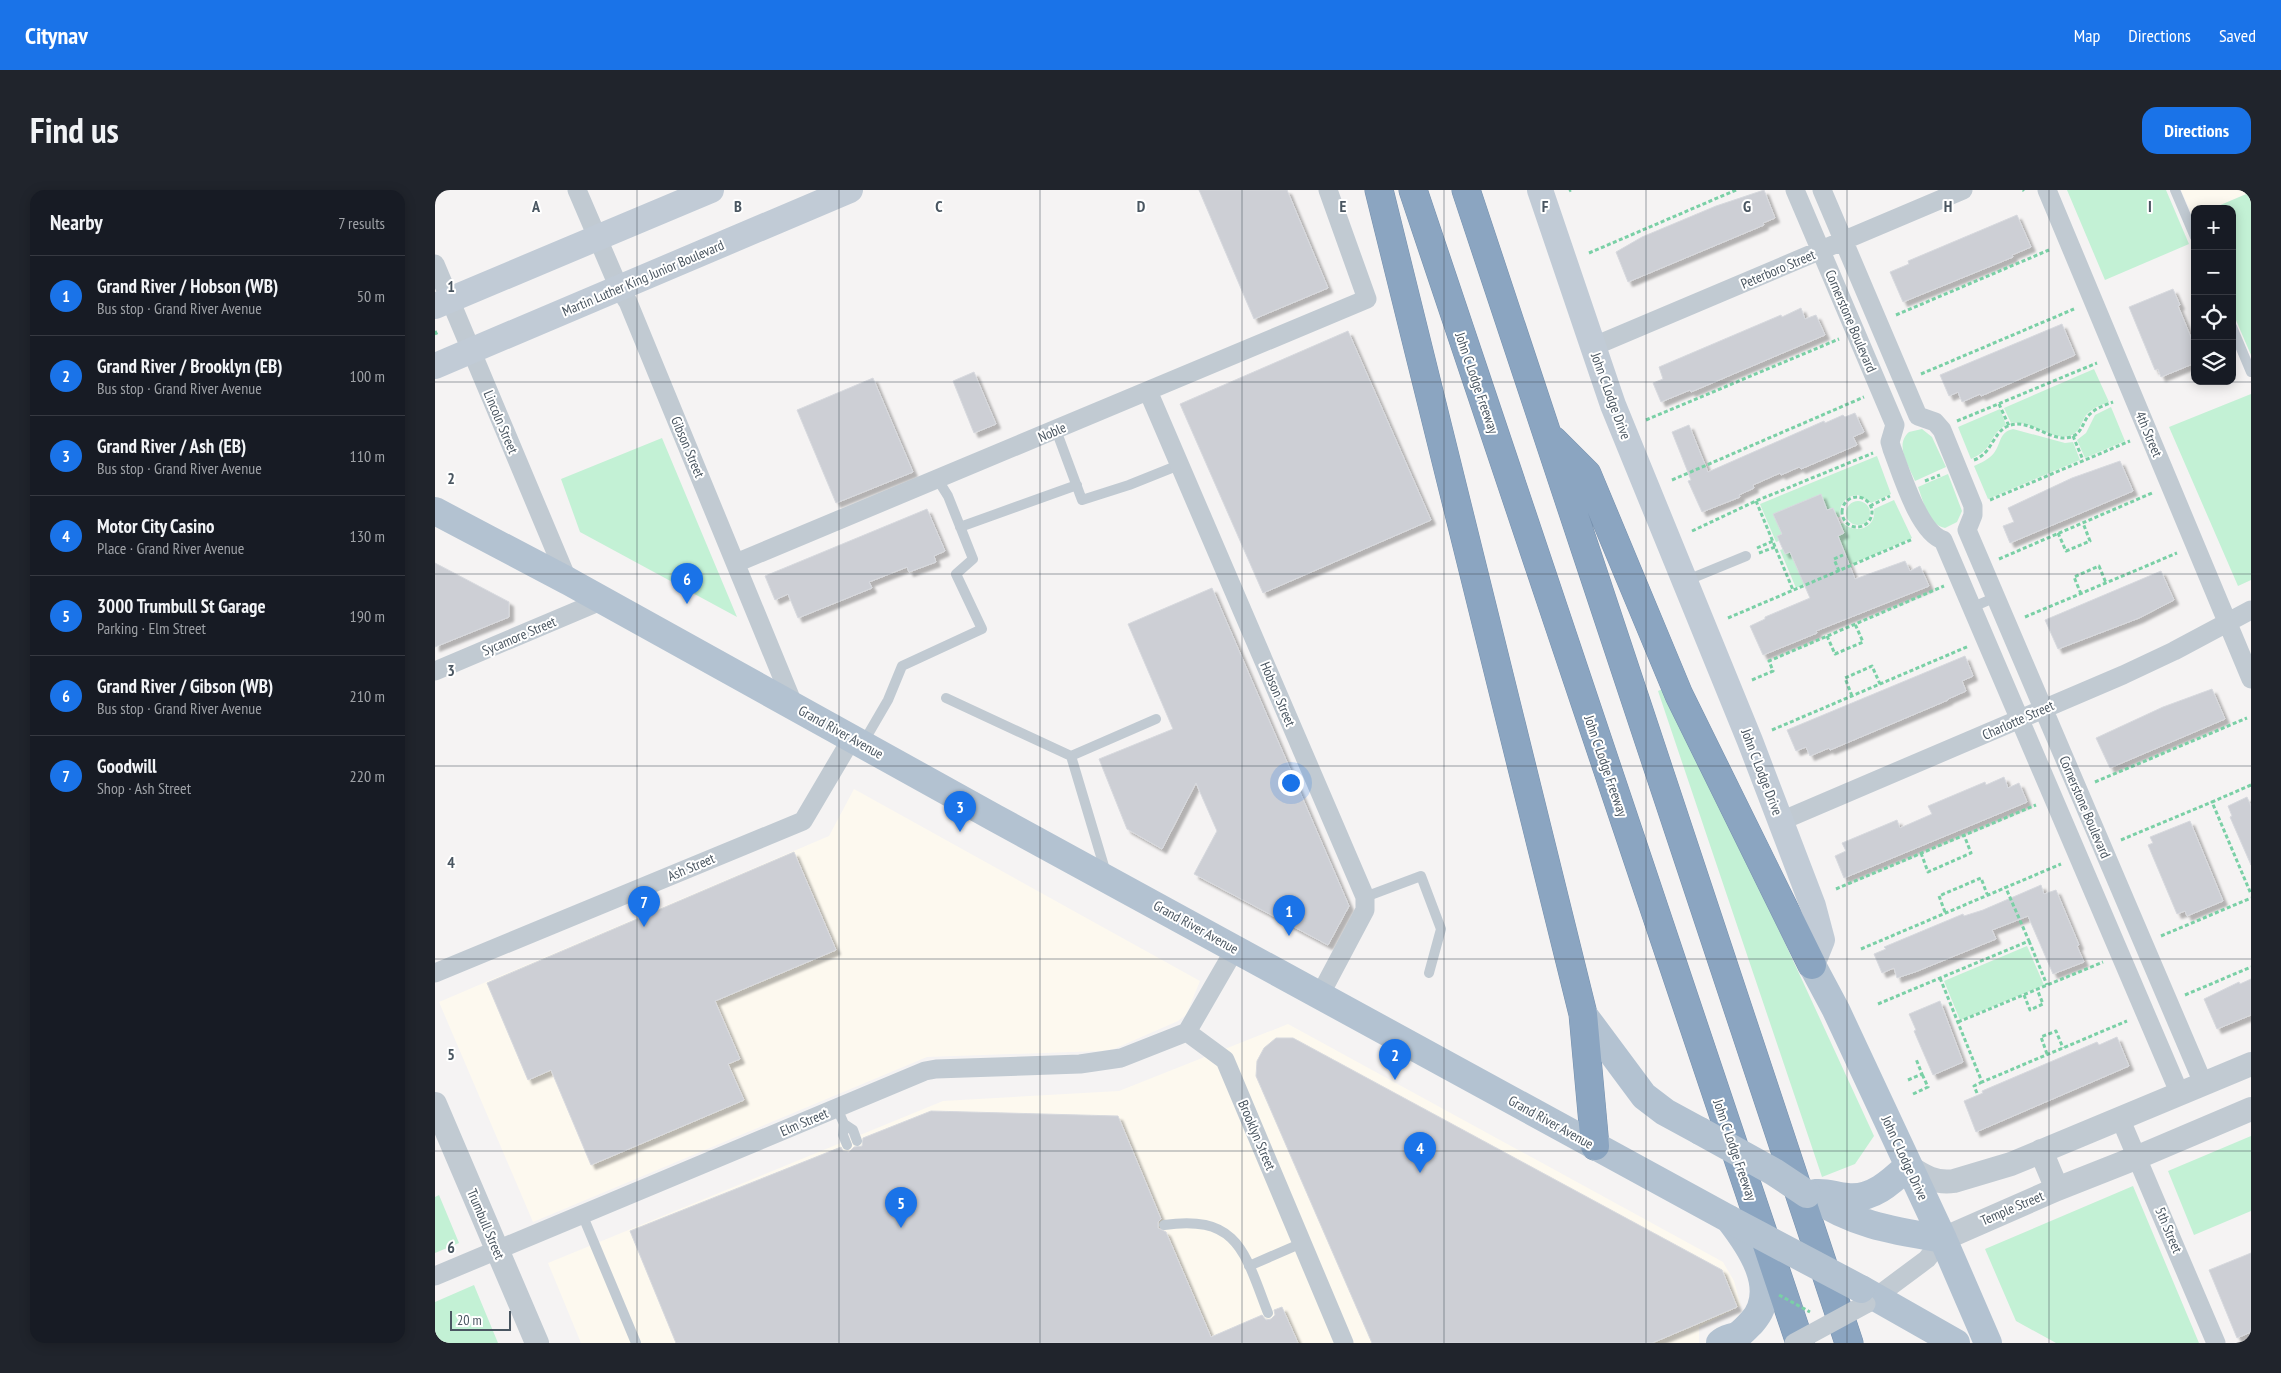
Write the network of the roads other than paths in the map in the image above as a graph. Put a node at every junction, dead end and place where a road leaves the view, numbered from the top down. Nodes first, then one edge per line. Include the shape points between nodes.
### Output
1 (577, 190) edge
2 (711, 190) edge
3 (850, 190) edge
4 (1328, 190) edge
5 (1379, 190) edge
6 (1413, 190) edge
7 (1466, 190) edge
8 (1540, 190) edge
9 (1795, 190) edge
10 (1822, 190) edge
11 (1963, 190) edge
12 (2047, 190) edge
13 (2175, 190) edge
14 (821, 196) edge
15 (2191, 228) edge
16 (598, 238) junction
17 (1843, 240) junction
18 (1821, 251) junction
19 (435, 264) edge
20 (619, 288) junction
21 (443, 303) edge
22 (2236, 336) edge
23 (1592, 347) junction
24 (471, 351) junction
25 (435, 366) edge
26 (2251, 372) edge
27 (1148, 391) junction
28 (1918, 416) junction
29 (1895, 425) junction
30 (1056, 430) junction
31 (1549, 435) junction
32 (1179, 465) junction
33 (938, 480) junction
34 (1077, 486) junction
35 (435, 512) edge
36 (960, 527) junction
37 (1967, 530) junction
38 (1943, 540) junction
39 (1746, 556) dead end
40 (736, 563) junction
41 (568, 581) junction
42 (1684, 582) junction
43 (1995, 597) junction
44 (603, 600) junction
45 (1973, 608) junction
46 (2251, 610) edge
47 (2228, 622) junction
48 (435, 671) edge
49 (2251, 678) edge
50 (946, 698) dead end
51 (794, 706) junction
52 (2043, 709) junction
53 (1156, 719) dead end
54 (2021, 719) junction
55 (857, 741) junction
56 (1071, 756) junction
57 (1781, 821) junction
58 (1108, 879) junction
59 (1365, 897) junction
60 (1235, 949) junction
61 (1812, 965) junction
62 (1429, 972) dead end
63 (435, 974) edge
64 (1320, 995) junction
65 (1583, 1014) junction
66 (1187, 1032) junction
67 (2251, 1064) edge
68 (2203, 1083) junction
69 (2179, 1092) junction
70 (435, 1104) edge
71 (2251, 1109) edge
72 (841, 1116) junction
73 (2120, 1118) junction
74 (852, 1143) dead end
75 (1595, 1146) junction
76 (2041, 1151) junction
77 (2138, 1157) junction
78 (1908, 1166) junction
79 (2057, 1189) junction
80 (1822, 1198) junction
81 (582, 1214) junction
82 (1729, 1219) junction
83 (1164, 1225) dead end
84 (1943, 1239) junction
85 (1302, 1243) junction
86 (497, 1250) junction
87 (1249, 1266) junction
88 (435, 1276) edge
89 (1868, 1297) junction
90 (1268, 1313) dead end
91 (537, 1343) edge
92 (635, 1343) edge
93 (1344, 1343) edge
94 (1721, 1343) edge
95 (1794, 1343) edge
96 (1800, 1343) edge
97 (1849, 1343) edge
98 (1956, 1343) edge
99 (1988, 1343) edge
100 (2216, 1343) edge

1 - 16 street, Gibson Street
2 - 16 main road
3 - 14 main road, Martin Luther King Junior Boulevard
4 - 27 street, Noble via 1367,298
5 - 65 highway
6 - 96 highway, John C Lodge Freeway
7 - 31 highway
8 - 23 main road, John C Lodge Drive
9 - 18 street, Cornerstone Boulevard
10 - 17 street, Cornerstone Boulevard
11 - 17 street, Peterboro Street
12 - 47 street, 4th Street
13 - 15 lane
14 - 20 main road, Martin Luther King Junior Boulevard
16 - 20 street, Gibson Street
16 - 21 main road
17 - 18 street, Peterboro Street
17 - 28 street, Cornerstone Boulevard
18 - 23 street, Peterboro Street
18 - 29 street, Cornerstone Boulevard
19 - 21 street, Lincoln Street
20 - 24 main road, Martin Luther King Junior Boulevard
20 - 40 street, Gibson Street via 628,302
21 - 24 street, Lincoln Street
22 - 26 lane
23 - 42 main road, John C Lodge Drive
24 - 25 main road, Martin Luther King Junior Boulevard
24 - 41 street, Lincoln Street
27 - 30 street, Noble
27 - 32 street, Hobson Street
28 - 29 street via 1906,418
28 - 37 street via 1935,422 1942,430 1973,506
29 - 38 street, Cornerstone Boulevard via 1890,442 1892,450 1924,525 1936,538
30 - 33 street, Noble
30 - 34 lane
31 - 61 highway via 1587,474 1679,695
31 - 97 highway
32 - 34 lane via 1129,486 1083,500
32 - 59 street, Hobson Street
33 - 36 lane
33 - 40 street, Noble
34 - 36 lane
35 - 41 main road, Grand River Avenue
36 - 55 lane via 973,559 956,574 982,629 902,666 888,700
37 - 38 street via 1952,539
37 - 43 street, Cornerstone Boulevard
38 - 45 street, Cornerstone Boulevard
39 - 42 lane
40 - 51 street, Gibson Street
41 - 44 main road, Grand River Avenue
42 - 57 main road, John C Lodge Drive
43 - 45 lane
43 - 52 street, Cornerstone Boulevard
44 - 48 street, Sycamore Street
44 - 51 main road, Grand River Avenue
45 - 54 street, Cornerstone Boulevard
46 - 47 street, Charlotte Street
47 - 49 street, 4th Street
47 - 52 street, Charlotte Street via 2174,651
50 - 56 lane
51 - 55 main road, Grand River Avenue
52 - 54 street, Charlotte Street
52 - 68 street, Cornerstone Boulevard
53 - 56 lane
54 - 57 street, Charlotte Street
54 - 69 street, Cornerstone Boulevard
55 - 58 main road, Grand River Avenue
55 - 63 street, Ash Street via 803,821
56 - 58 lane
57 - 61 main road, John C Lodge Drive via 1813,906 1822,940
58 - 60 main road, Grand River Avenue
59 - 62 lane via 1421,876 1441,929
59 - 64 street via 1365,910
60 - 64 main road, Grand River Avenue
60 - 66 street
61 - 78 main road, John C Lodge Drive
64 - 75 main road, Grand River Avenue
65 - 75 highway
65 - 80 main road, bridge via 1644,1096 1665,1112
66 - 72 street, Elm Street via 1121,1058 1080,1064 931,1070
66 - 85 street, Brooklyn Street via 1225,1060
67 - 68 street
68 - 69 street
69 - 73 street
70 - 86 street, Trumbull Street
71 - 77 street, Temple Street
72 - 74 lane via 843,1135
72 - 81 street, Elm Street
73 - 76 street
73 - 77 street, 5th Street
75 - 82 main road, Grand River Avenue
76 - 78 street via 2011,1164 1945,1182 1923,1176
76 - 79 street
77 - 79 street, Temple Street
77 - 100 street, 5th Street
78 - 80 main road via 1892,1182 1871,1194
78 - 84 main road, John C Lodge Drive
79 - 84 street, Temple Street
80 - 84 main road via 1861,1222
81 - 86 street, Elm Street
81 - 92 lane
82 - 89 main road, Grand River Avenue, bridge
82 - 94 main road via 1750,1246 1770,1303 1737,1335
83 - 87 lane via 1202,1223 1224,1232 1238,1243
84 - 89 street, Temple Street via 1927,1259
84 - 99 main road, John C Lodge Drive
85 - 87 lane
85 - 93 street, Brooklyn Street
86 - 88 street, Elm Street
86 - 91 street, Trumbull Street
87 - 90 lane
89 - 95 street, Temple Street, bridge
89 - 98 main road, Grand River Avenue

